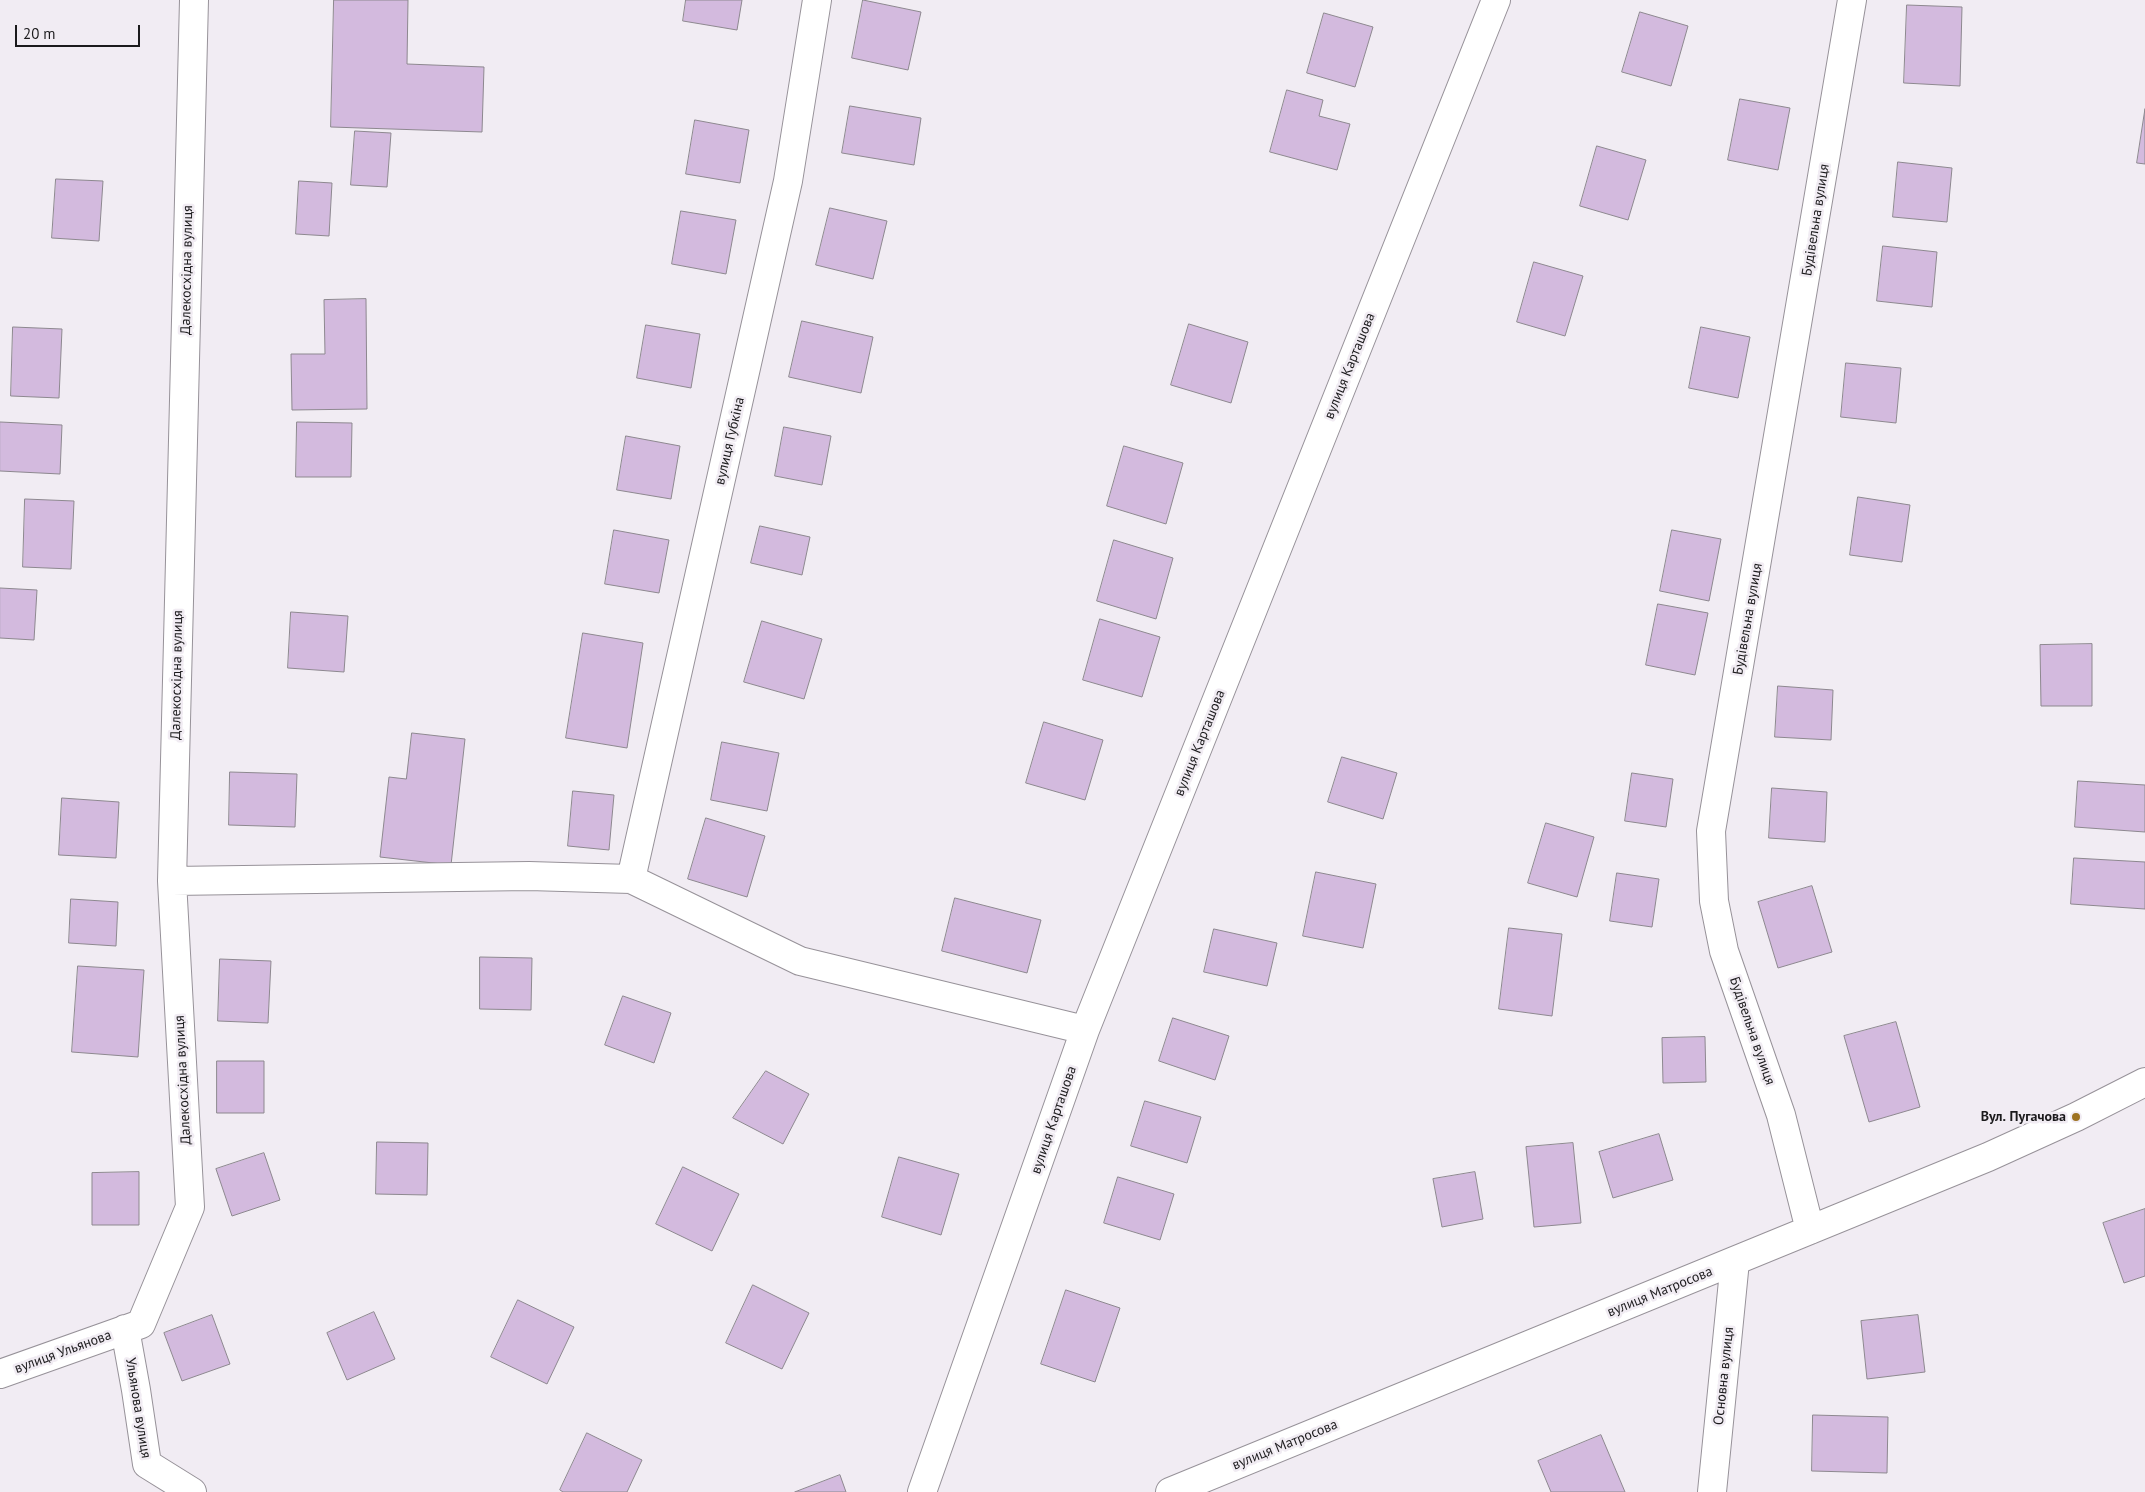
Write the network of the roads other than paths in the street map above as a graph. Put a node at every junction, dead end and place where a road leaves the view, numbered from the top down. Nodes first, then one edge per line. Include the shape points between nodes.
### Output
1 (194, 0) edge
2 (817, 0) edge
3 (1496, 0) edge
4 (1852, 0) edge
5 (631, 879) junction
6 (172, 881) junction
7 (1085, 1030) junction
8 (2145, 1082) edge
9 (1810, 1230) junction
10 (1735, 1261) junction
11 (125, 1330) junction
12 (0, 1374) edge
13 (192, 1492) edge
14 (922, 1492) edge
15 (1170, 1492) edge
16 (1712, 1492) edge

1 - 6 street, Далекосхідна вулиця
2 - 5 street, вулиця Губкіна via 788,182
3 - 7 street, вулиця Карташова
4 - 9 street, Будівельна вулиця via 1711,831 1714,901 1724,951 1781,1115
5 - 6 street via 528,876
5 - 7 street via 800,961
6 - 11 street, Далекосхідна вулиця via 190,1207 141,1324
7 - 14 street, вулиця Карташова
8 - 9 street, вулиця Матросова via 1988,1157
9 - 10 street, вулиця Матросова
10 - 15 street, вулиця Матросова
10 - 16 street, Основна вулиця
11 - 12 street, вулиця Ульянова
11 - 13 street, Ульянова вулиця via 147,1464

